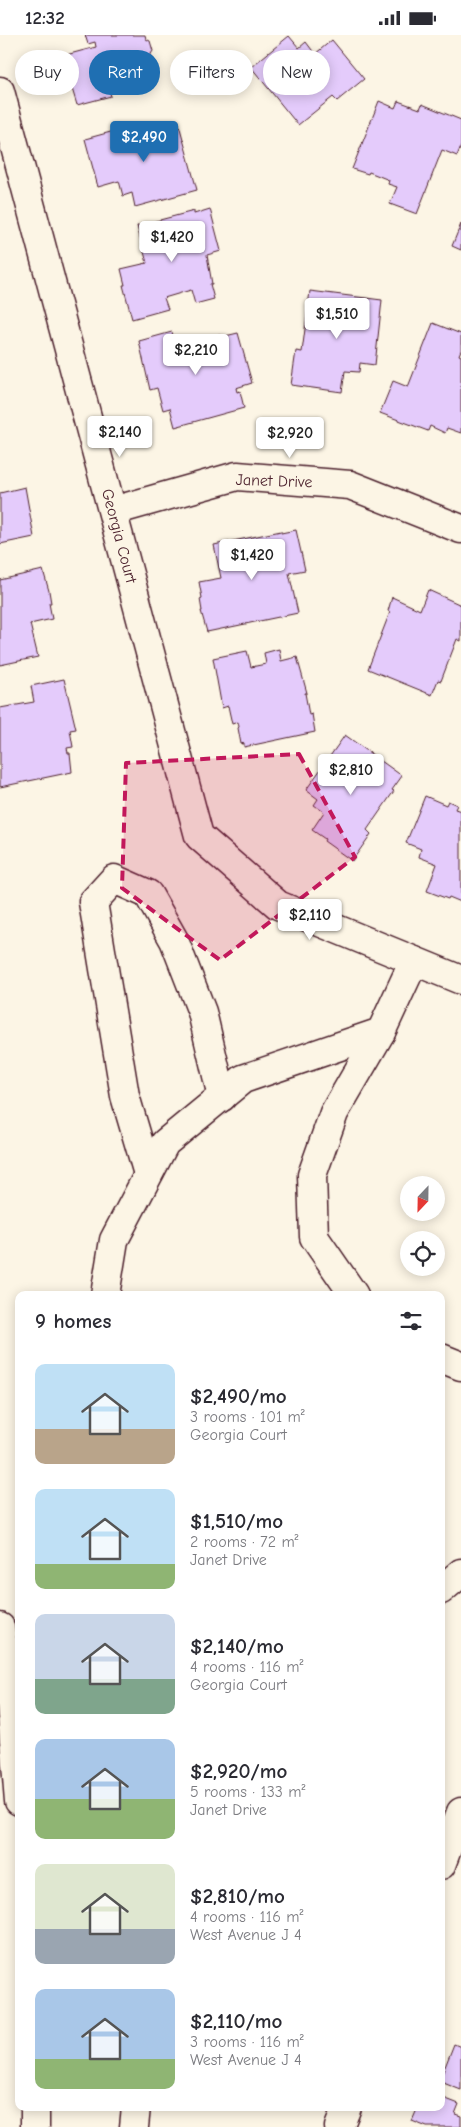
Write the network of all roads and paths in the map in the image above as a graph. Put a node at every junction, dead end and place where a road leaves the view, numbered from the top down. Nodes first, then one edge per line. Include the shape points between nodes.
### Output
1 (0, 91) edge
2 (113, 511) junction
3 (461, 529) edge
4 (414, 961) junction
5 (461, 980) edge
6 (381, 1031) junction
7 (222, 1097) junction
8 (148, 1174) junction
9 (106, 1291) edge
10 (351, 1291) edge
11 (445, 1360) edge
12 (461, 1366) edge
13 (461, 1573) edge
14 (445, 1587) edge
15 (0, 1627) edge
16 (15, 1752) edge
17 (461, 1812) edge
18 (445, 1854) edge
19 (35, 2111) edge
20 (136, 2111) edge
21 (345, 2111) edge
22 (35, 2127) edge
23 (134, 2127) edge
24 (339, 2127) edge

1 - 2 main road, Georgia Court
2 - 3 main road, Janet Drive via 237,476 350,485
2 - 4 main road, Georgia Court via 199,836 278,905
4 - 5 main road
4 - 6 main road
6 - 7 main road via 243,1079
6 - 10 main road via 334,1113 312,1175 314,1237
7 - 8 main road via 165,1143
7 - 8 main road via 202,1012 174,940 148,894 114,879 93,902 125,1096
8 - 9 main road via 114,1240
11 - 12 main road
13 - 14 main road
15 - 16 main road
17 - 18 main road
19 - 22 main road
20 - 23 main road
21 - 24 main road

